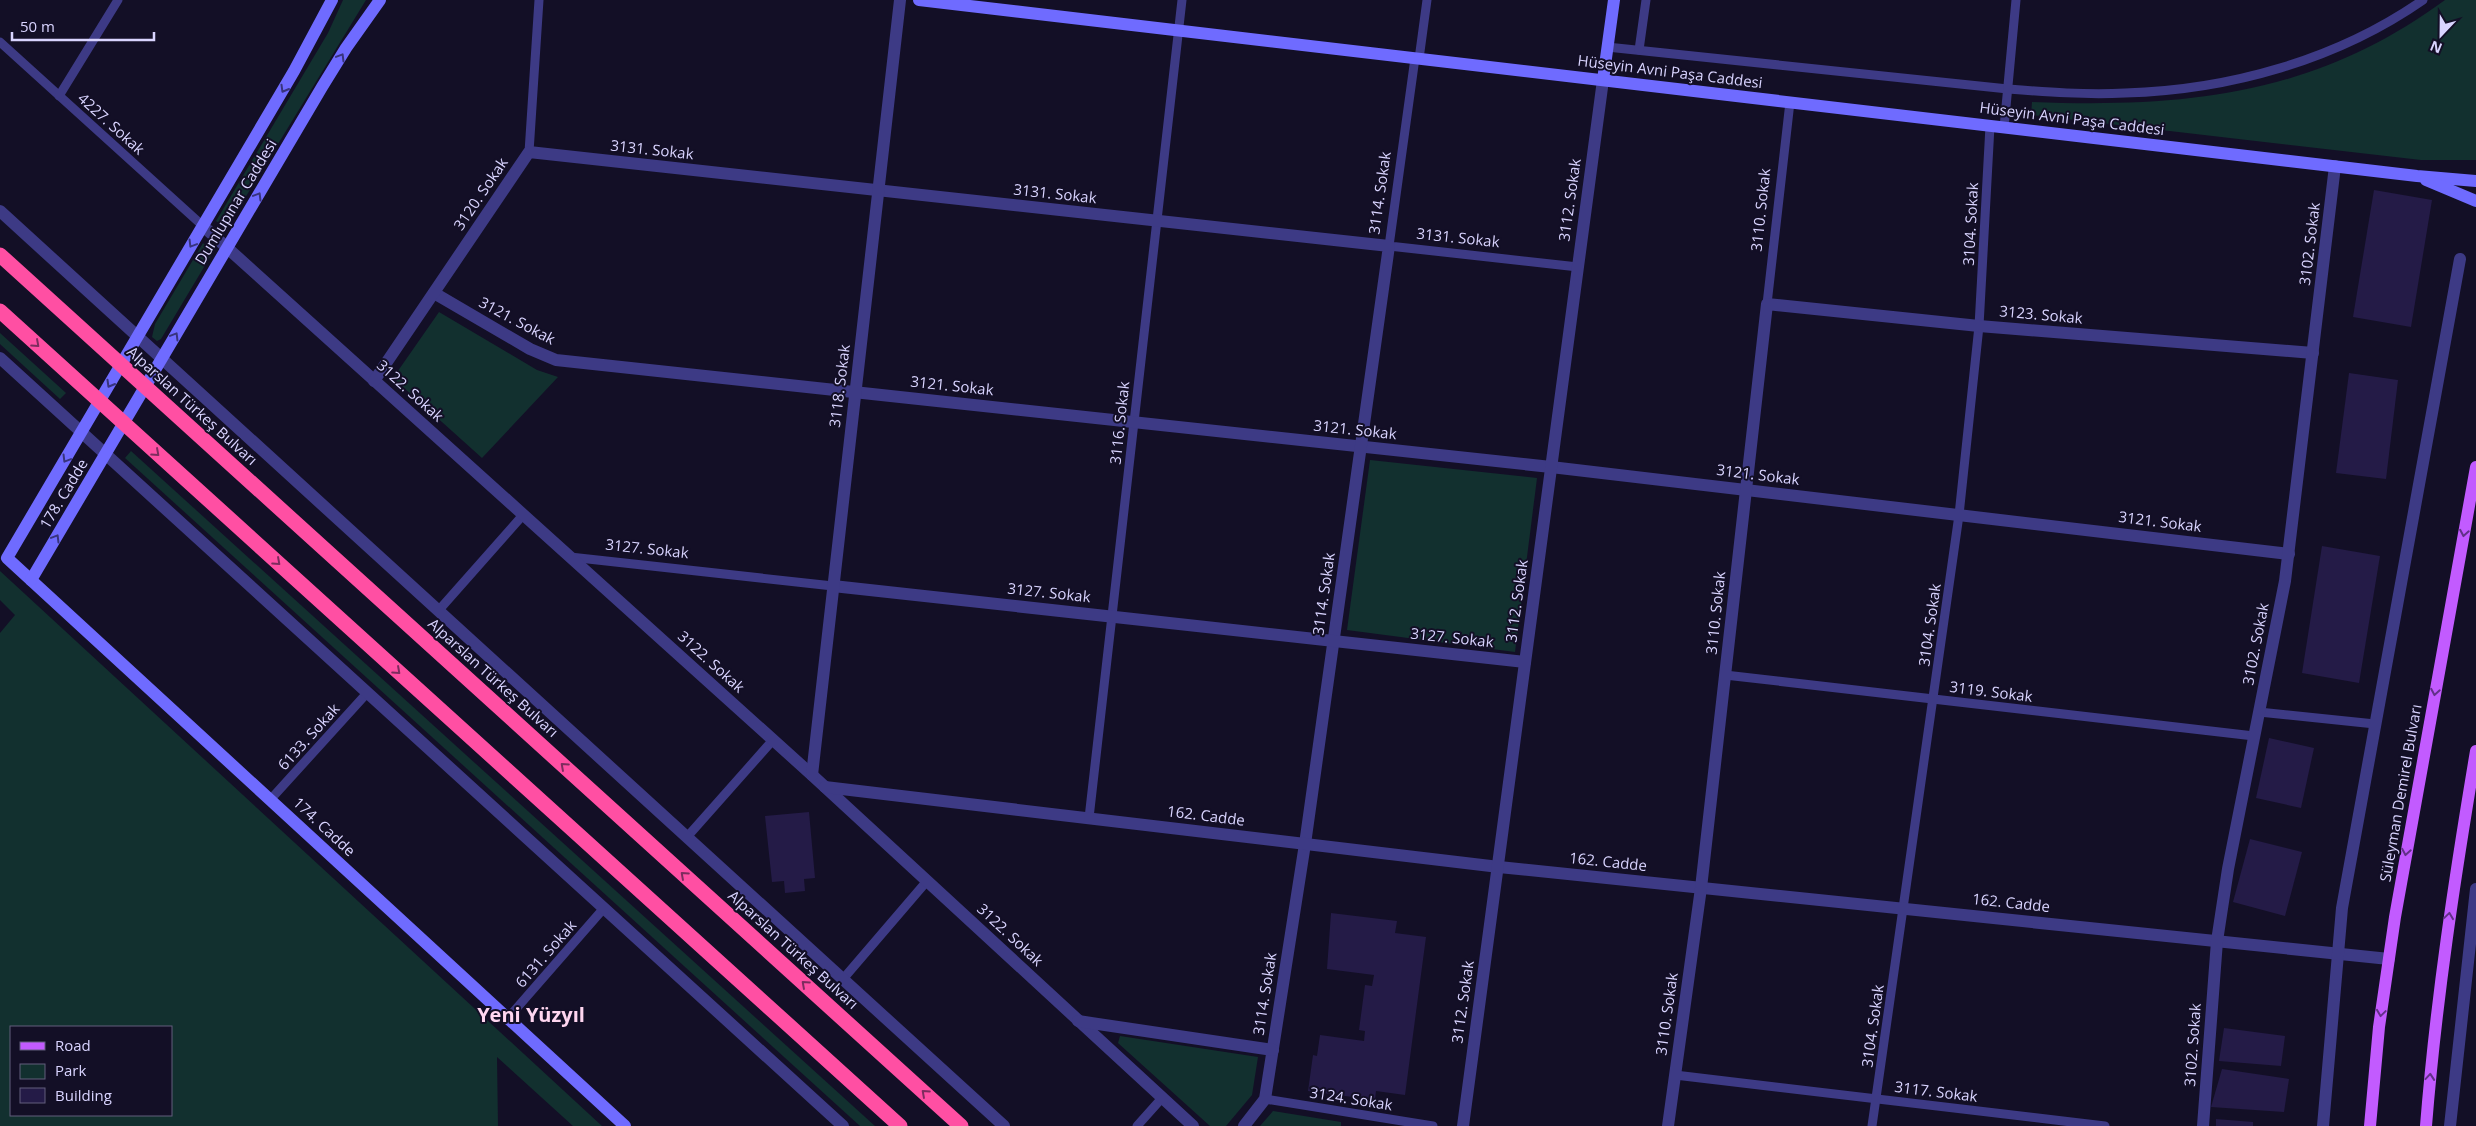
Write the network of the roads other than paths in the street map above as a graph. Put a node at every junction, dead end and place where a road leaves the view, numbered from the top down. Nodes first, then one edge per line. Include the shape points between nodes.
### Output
1 (118, 0) edge
2 (332, 0) edge
3 (380, 0) edge
4 (539, 0) edge
5 (900, 0) edge
6 (919, 0) edge
7 (1182, 0) edge
8 (1427, 0) edge
9 (1614, 0) edge
10 (1646, 0) edge
11 (2016, 0) edge
12 (2423, 0) edge
13 (1178, 30) junction
14 (0, 42) edge
15 (1607, 47) junction
16 (1639, 50) junction
17 (1417, 58) junction
18 (1602, 80) junction
19 (2008, 89) junction
20 (59, 96) junction
21 (1790, 102) junction
22 (1990, 126) junction
23 (2004, 128) junction
24 (529, 152) junction
25 (2336, 166) junction
26 (2417, 176) junction
27 (2476, 181) edge
28 (878, 191) junction
29 (2476, 201) edge
30 (0, 211) edge
31 (1157, 221) junction
32 (203, 226) junction
33 (1389, 246) junction
34 (227, 248) junction
35 (0, 255) edge
36 (2460, 259) dead end
37 (1578, 267) junction
38 (434, 293) junction
39 (1767, 304) junction
40 (0, 311) edge
41 (1979, 326) junction
42 (138, 336) junction
43 (2313, 353) junction
44 (0, 358) edge
45 (162, 358) junction
46 (121, 365) junction
47 (374, 380) junction
48 (146, 387) junction
49 (855, 392) junction
50 (100, 402) junction
51 (1134, 422) junction
52 (124, 424) junction
53 (82, 433) junction
54 (1361, 446) junction
55 (106, 454) junction
56 (1551, 467) junction
57 (2476, 467) edge
58 (1746, 490) junction
59 (523, 515) junction
60 (1959, 515) junction
61 (2289, 554) junction
62 (3, 555) edge
63 (570, 556) junction
64 (31, 580) junction
65 (833, 586) junction
66 (439, 610) junction
67 (1112, 616) junction
68 (1333, 641) junction
69 (1526, 662) junction
70 (1725, 676) junction
71 (368, 692) junction
72 (1933, 699) junction
73 (2259, 712) junction
74 (2375, 724) junction
75 (2254, 736) junction
76 (773, 740) junction
77 (2476, 751) edge
78 (812, 775) junction
79 (825, 787) junction
80 (270, 800) junction
81 (1089, 818) junction
82 (687, 837) junction
83 (1305, 844) junction
84 (1498, 866) junction
85 (927, 881) junction
86 (1701, 888) junction
87 (2476, 889) edge
88 (604, 908) junction
89 (1904, 908) junction
90 (2217, 941) junction
91 (2336, 954) junction
92 (2389, 959) junction
93 (843, 978) junction
94 (508, 1018) junction
95 (1078, 1021) junction
96 (1273, 1050) junction
97 (1675, 1076) junction
98 (1162, 1098) junction
99 (1265, 1099) junction
100 (1876, 1099) junction
101 (625, 1126) edge
102 (843, 1126) edge
103 (900, 1126) edge
104 (961, 1126) edge
105 (1004, 1126) edge
106 (1137, 1126) edge
107 (1193, 1126) edge
108 (1244, 1126) edge
109 (1434, 1126) edge
110 (1463, 1126) edge
111 (1668, 1126) edge
112 (1872, 1126) edge
113 (2105, 1126) edge
114 (2203, 1126) edge
115 (2323, 1126) edge
116 (2370, 1126) edge
117 (2426, 1126) edge
118 (2450, 1126) edge

1 - 20 lane
2 -> 32 main road, Dumlupınar Caddesi via 303,56
34 -> 3 main road, Dumlupınar Caddesi via 346,48
4 - 24 lane, 3120. Sokak
5 - 28 street, 3118. Sokak
6 - 13 main road, Hüseyin Avni Paşa Caddesi
7 - 13 lane, 3116. Sokak
8 - 17 lane, 3114. Sokak
9 - 15 main road
10 - 16 lane
11 - 19 lane
12 - 19 lane via 2355,40 2250,76 2206,85 2125,93
13 - 17 main road, Hüseyin Avni Paşa Caddesi
13 - 31 lane, 3116. Sokak
14 - 20 lane, 4227. Sokak
15 - 16 lane
15 - 18 main road
16 - 19 lane
17 - 18 main road, Hüseyin Avni Paşa Caddesi
17 - 33 lane, 3114. Sokak
18 - 21 main road, Hüseyin Avni Paşa Caddesi
18 - 37 street, 3112. Sokak
19 - 23 lane
20 - 32 lane, 4227. Sokak
21 - 22 main road, Hüseyin Avni Paşa Caddesi
21 - 39 lane, 3110. Sokak
22 - 23 main road, Hüseyin Avni Paşa Caddesi
22 - 41 lane, 3104. Sokak
23 - 25 main road, Hüseyin Avni Paşa Caddesi
24 - 28 street, 3131. Sokak
24 - 38 street, 3120. Sokak
25 - 26 main road, Hüseyin Avni Paşa Caddesi
25 - 43 street, 3102. Sokak
26 - 27 main road, Hüseyin Avni Paşa Caddesi
26 - 29 main road, Hüseyin Avni Paşa Caddesi
28 - 31 street, 3131. Sokak
28 - 49 street, 3118. Sokak
30 - 42 street
31 - 33 street, 3131. Sokak
31 - 51 lane, 3116. Sokak
32 - 34 street, 3122. Sokak
32 -> 42 main road, Dumlupınar Caddesi
33 - 37 lane, 3131. Sokak
33 - 54 street, 3114. Sokak
45 -> 34 main road, Dumlupınar Caddesi
34 - 47 street, 3122. Sokak
35 - 46 highway, Alparslan Türkeş Bulvarı
36 - 74 street
37 - 56 street, 3112. Sokak
38 - 47 street, 3120. Sokak
38 - 49 street, 3121. Sokak via 530,350 556,360
39 - 41 street, 3123. Sokak
39 - 58 street, 3110. Sokak
40 -> 50 highway
41 - 43 street, 3123. Sokak
41 - 60 lane, 3104. Sokak
42 - 45 street
42 - 46 main road, Dumlupınar Caddesi
43 - 61 street, 3102. Sokak
44 - 53 street
45 - 48 main road, Dumlupınar Caddesi
45 - 66 street
46 - 48 highway, Alparslan Türkeş Bulvarı
46 -> 50 main road, Dumlupınar Caddesi
47 - 59 street, 3122. Sokak
48 - 52 main road, Dumlupınar Caddesi
104 -> 48 highway, Alparslan Türkeş Bulvarı
49 - 51 street, 3121. Sokak
49 - 65 street, 3118. Sokak
50 - 52 highway
50 - 53 main road, 178. Cadde
51 - 54 street, 3121. Sokak
51 - 67 lane, 3116. Sokak
52 - 55 main road, 178. Cadde
52 -> 103 highway
53 - 55 street
53 -> 62 main road, 178. Cadde
54 - 56 street, 3121. Sokak
54 - 68 street, 3114. Sokak
64 -> 55 main road, 178. Cadde
55 - 71 street
56 - 58 street, 3121. Sokak
56 - 69 street, 3112. Sokak
57 -> 92 main road, Süleyman Demirel Bulvarı
58 - 60 street, 3121. Sokak
58 - 70 street, 3110. Sokak
59 - 63 street, 3122. Sokak
59 - 66 lane
60 - 61 street, 3121. Sokak
60 - 72 lane, 3104. Sokak
61 - 73 street, 3102. Sokak
62 - 64 main road, 174. Cadde
63 - 65 lane, 3127. Sokak
63 - 76 street, 3122. Sokak
64 - 80 main road, 174. Cadde
65 - 67 street, 3127. Sokak
65 - 78 street, 3118. Sokak
66 - 82 street
67 - 68 street, 3127. Sokak
67 - 81 lane, 3116. Sokak
68 - 69 street, 3127. Sokak
68 - 83 street, 3114. Sokak
69 - 84 street, 3112. Sokak
70 - 72 lane, 3119. Sokak
70 - 86 street, 3110. Sokak
71 - 80 lane, 6133. Sokak
71 - 88 street
72 - 75 lane, 3119. Sokak
72 - 89 lane, 3104. Sokak
73 - 74 lane
73 - 75 street, 3102. Sokak
74 - 91 street
75 - 90 street, 3102. Sokak
76 - 78 street, 3122. Sokak
76 - 82 lane
117 -> 77 main road via 2433,1029
78 - 79 street, 3122. Sokak
79 - 81 street, 162. Cadde
79 - 85 street, 3122. Sokak
80 - 94 main road, 174. Cadde
81 - 83 street, 162. Cadde
82 - 93 street
83 - 84 street, 162. Cadde
83 - 96 street, 3114. Sokak
84 - 86 street, 162. Cadde
84 - 110 street, 3112. Sokak
85 - 93 lane
85 - 95 street, 3122. Sokak
86 - 89 street, 162. Cadde
86 - 97 street, 3110. Sokak
87 - 118 street
88 - 94 lane, 6131. Sokak
88 - 102 street
89 - 90 street, 162. Cadde
89 - 100 lane, 3104. Sokak
90 - 91 street, 162. Cadde
90 - 114 street, 3102. Sokak
91 - 92 street, 162. Cadde
91 - 115 street
92 -> 116 main road, Süleyman Demirel Bulvarı
93 - 105 street
94 - 101 main road, 174. Cadde
95 - 96 street
95 - 98 street, 3122. Sokak
96 - 99 street, 3114. Sokak
97 - 100 lane, 3117. Sokak
97 - 111 street, 3110. Sokak
98 - 106 lane
98 - 107 street, 3122. Sokak
99 - 108 street, 3114. Sokak
99 - 109 lane, 3124. Sokak
100 - 112 lane, 3104. Sokak
100 - 113 lane, 3117. Sokak

